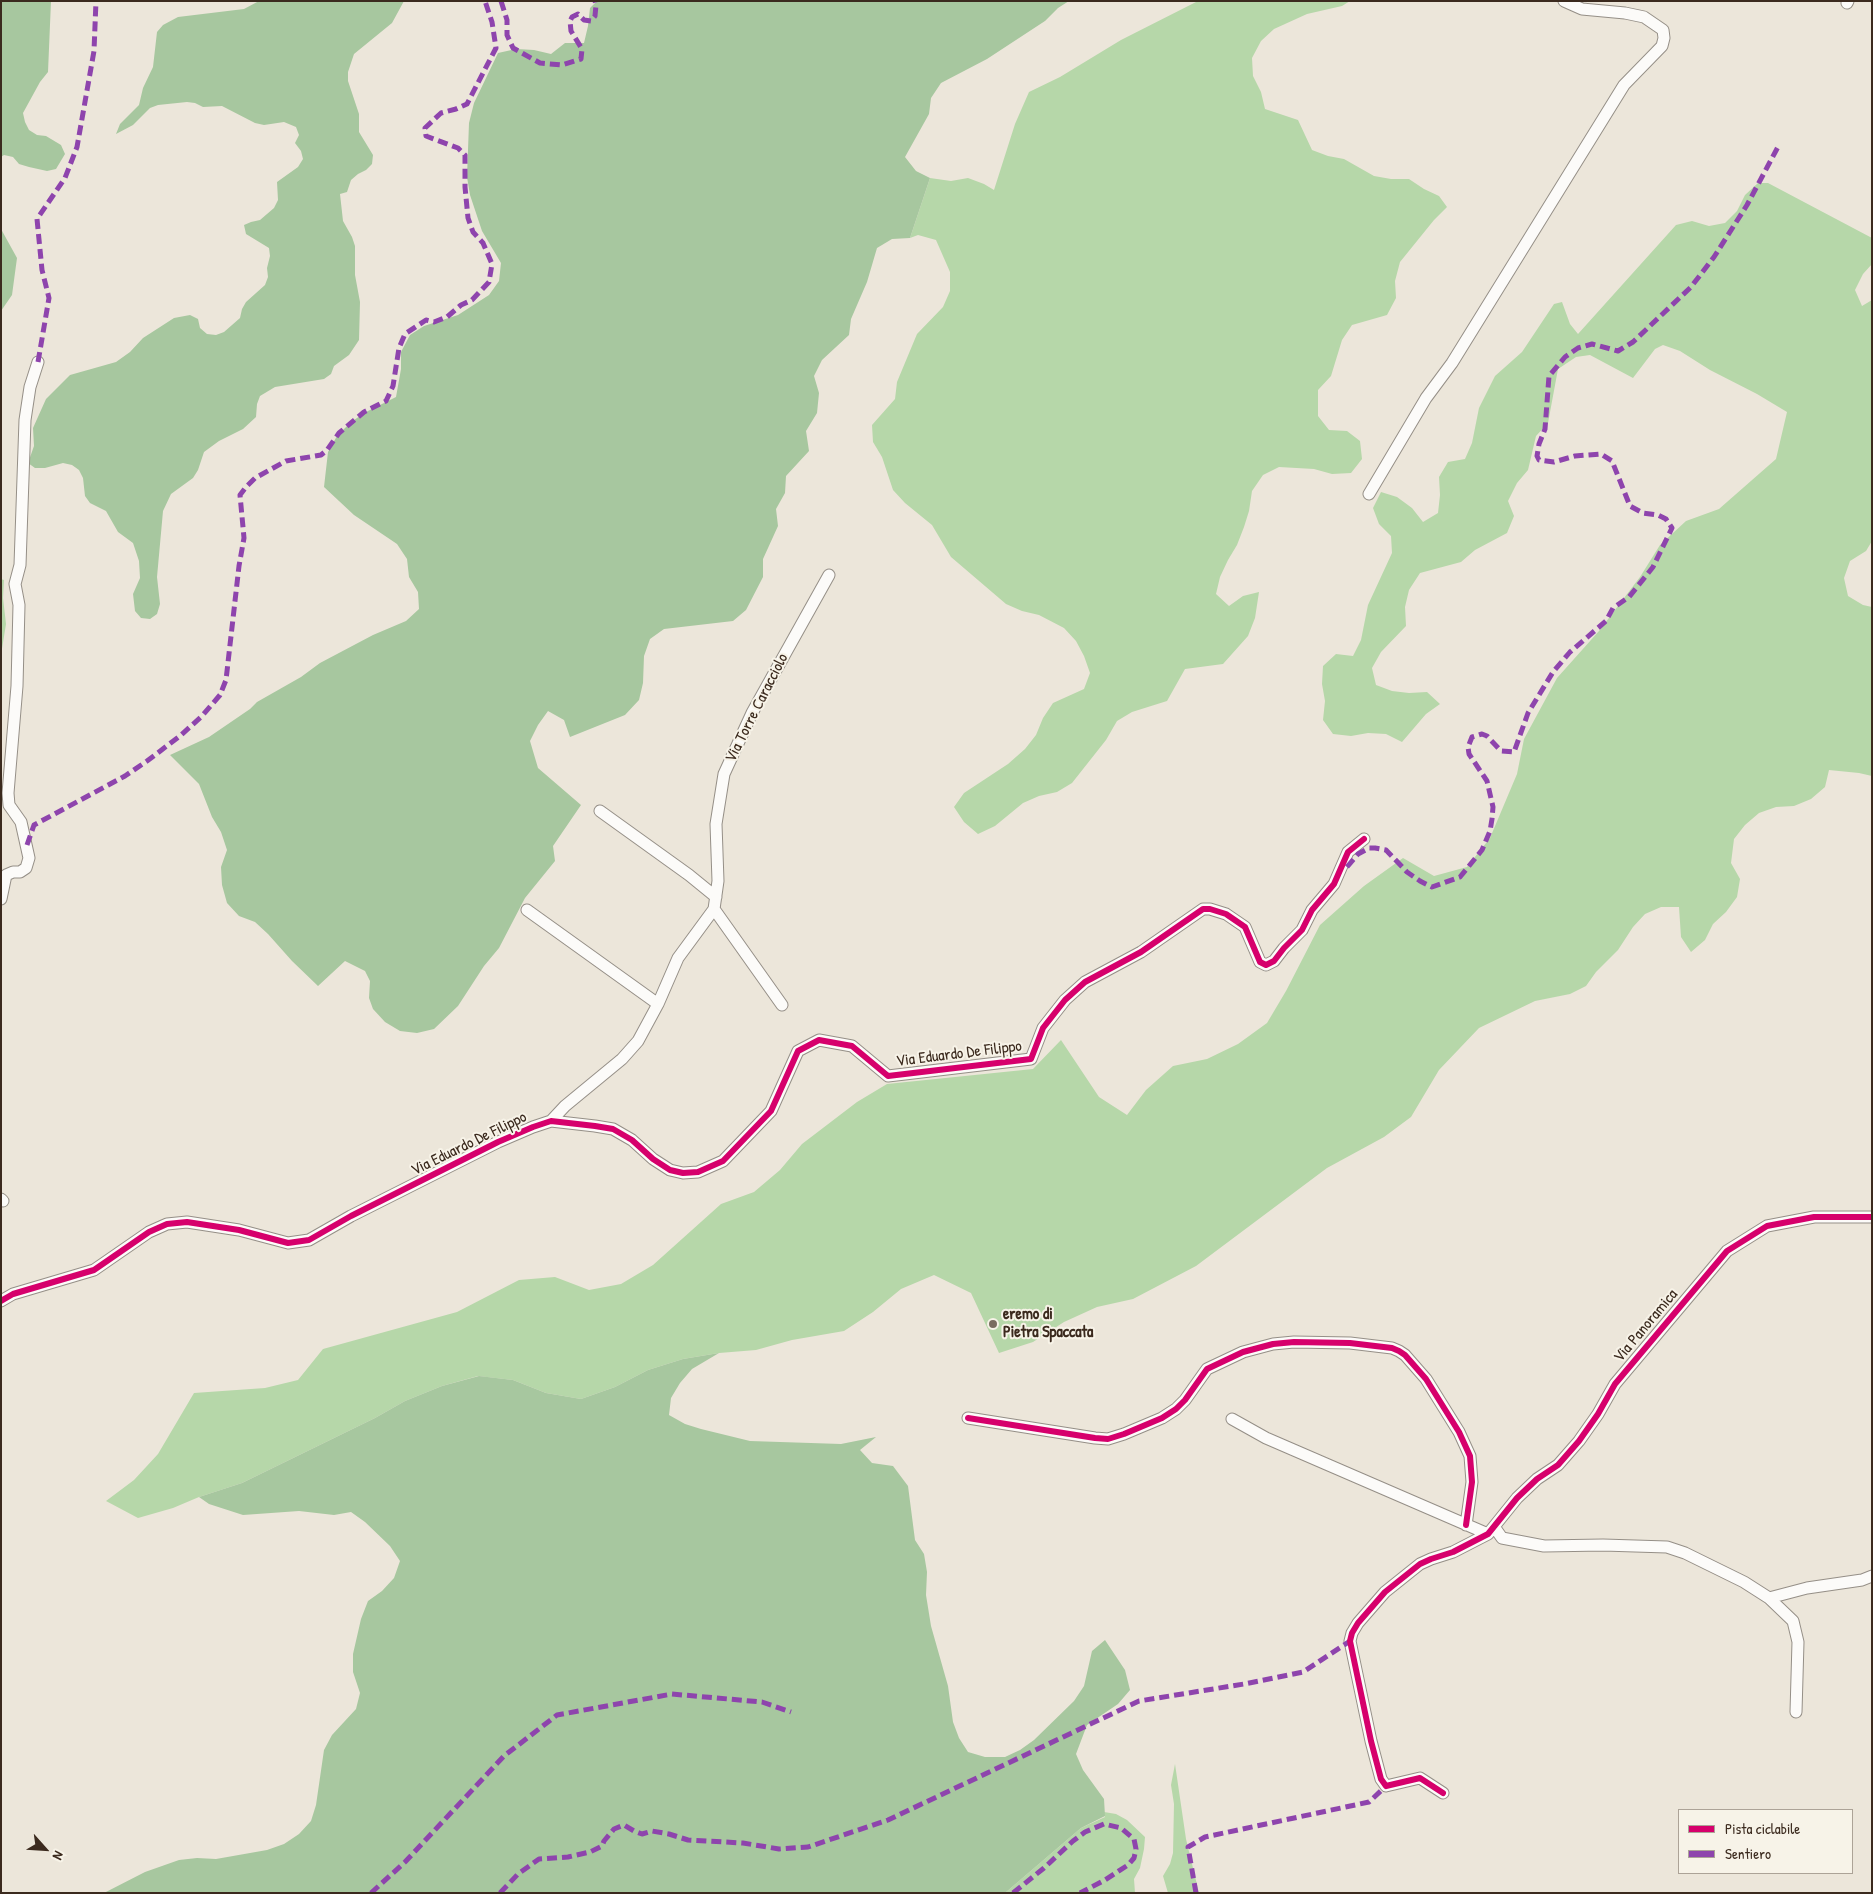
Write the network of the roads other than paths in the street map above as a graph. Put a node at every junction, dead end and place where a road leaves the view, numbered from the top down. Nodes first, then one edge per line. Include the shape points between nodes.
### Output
1 (1564, 1) edge
2 (38, 362) dead end
3 (1369, 494) dead end
4 (829, 574) dead end
5 (600, 811) dead end
6 (1364, 839) dead end
7 (1, 899) edge
8 (715, 903) junction
9 (527, 910) dead end
10 (658, 1004) junction
11 (782, 1005) dead end
12 (551, 1121) junction
13 (1872, 1217) edge
14 (1, 1301) edge
15 (968, 1418) dead end
16 (1232, 1419) dead end
17 (1466, 1525) junction
18 (1491, 1531) junction
19 (1872, 1576) edge
20 (1769, 1598) junction
21 (1796, 1712) dead end
22 (1443, 1793) dead end

1 - 3 street via 1582,9 1644,17 1663,30 1662,46 1624,85
2 - 7 street via 25,420 20,565 16,584 17,686 8,793 9,805 21,822 29,858 26,868 6,875
4 - 8 street, Via Torre Caracciolo via 752,713 724,774 716,824 718,881
5 - 8 street via 689,875
6 - 12 street, Via Eduardo De Filippo via 1348,852 1334,884 1312,910 1302,930 1274,961 1266,965 1260,962 1245,928 1226,914 1202,909 1141,952 1085,982 1064,1000 1043,1028 1031,1059 888,1076 852,1046 819,1040 798,1050 771,1110 723,1161 698,1172 670,1170 613,1129
8 - 10 street via 678,958
8 - 11 street
9 - 10 street
10 - 12 street via 638,1041 622,1059
12 - 14 street, Via Eduardo De Filippo via 498,1142 309,1240 288,1243 187,1222 167,1224 149,1232 94,1270 13,1294
13 - 18 street, Via Panoramica via 1814,1217 1767,1226 1727,1251 1615,1384 1579,1442 1558,1465 1517,1498
15 - 17 street via 1108,1439 1176,1409 1207,1369 1243,1352 1294,1342 1392,1348 1400,1351 1426,1379 1470,1456 1472,1482
16 - 17 street via 1266,1438
17 - 18 street
18 - 20 street via 1502,1538 1544,1546 1667,1547 1714,1566
18 - 22 street via 1453,1552 1420,1564 1385,1592 1358,1623 1350,1640 1381,1779 1386,1786 1420,1778
19 - 20 street
20 - 21 street via 1792,1621 1796,1632

